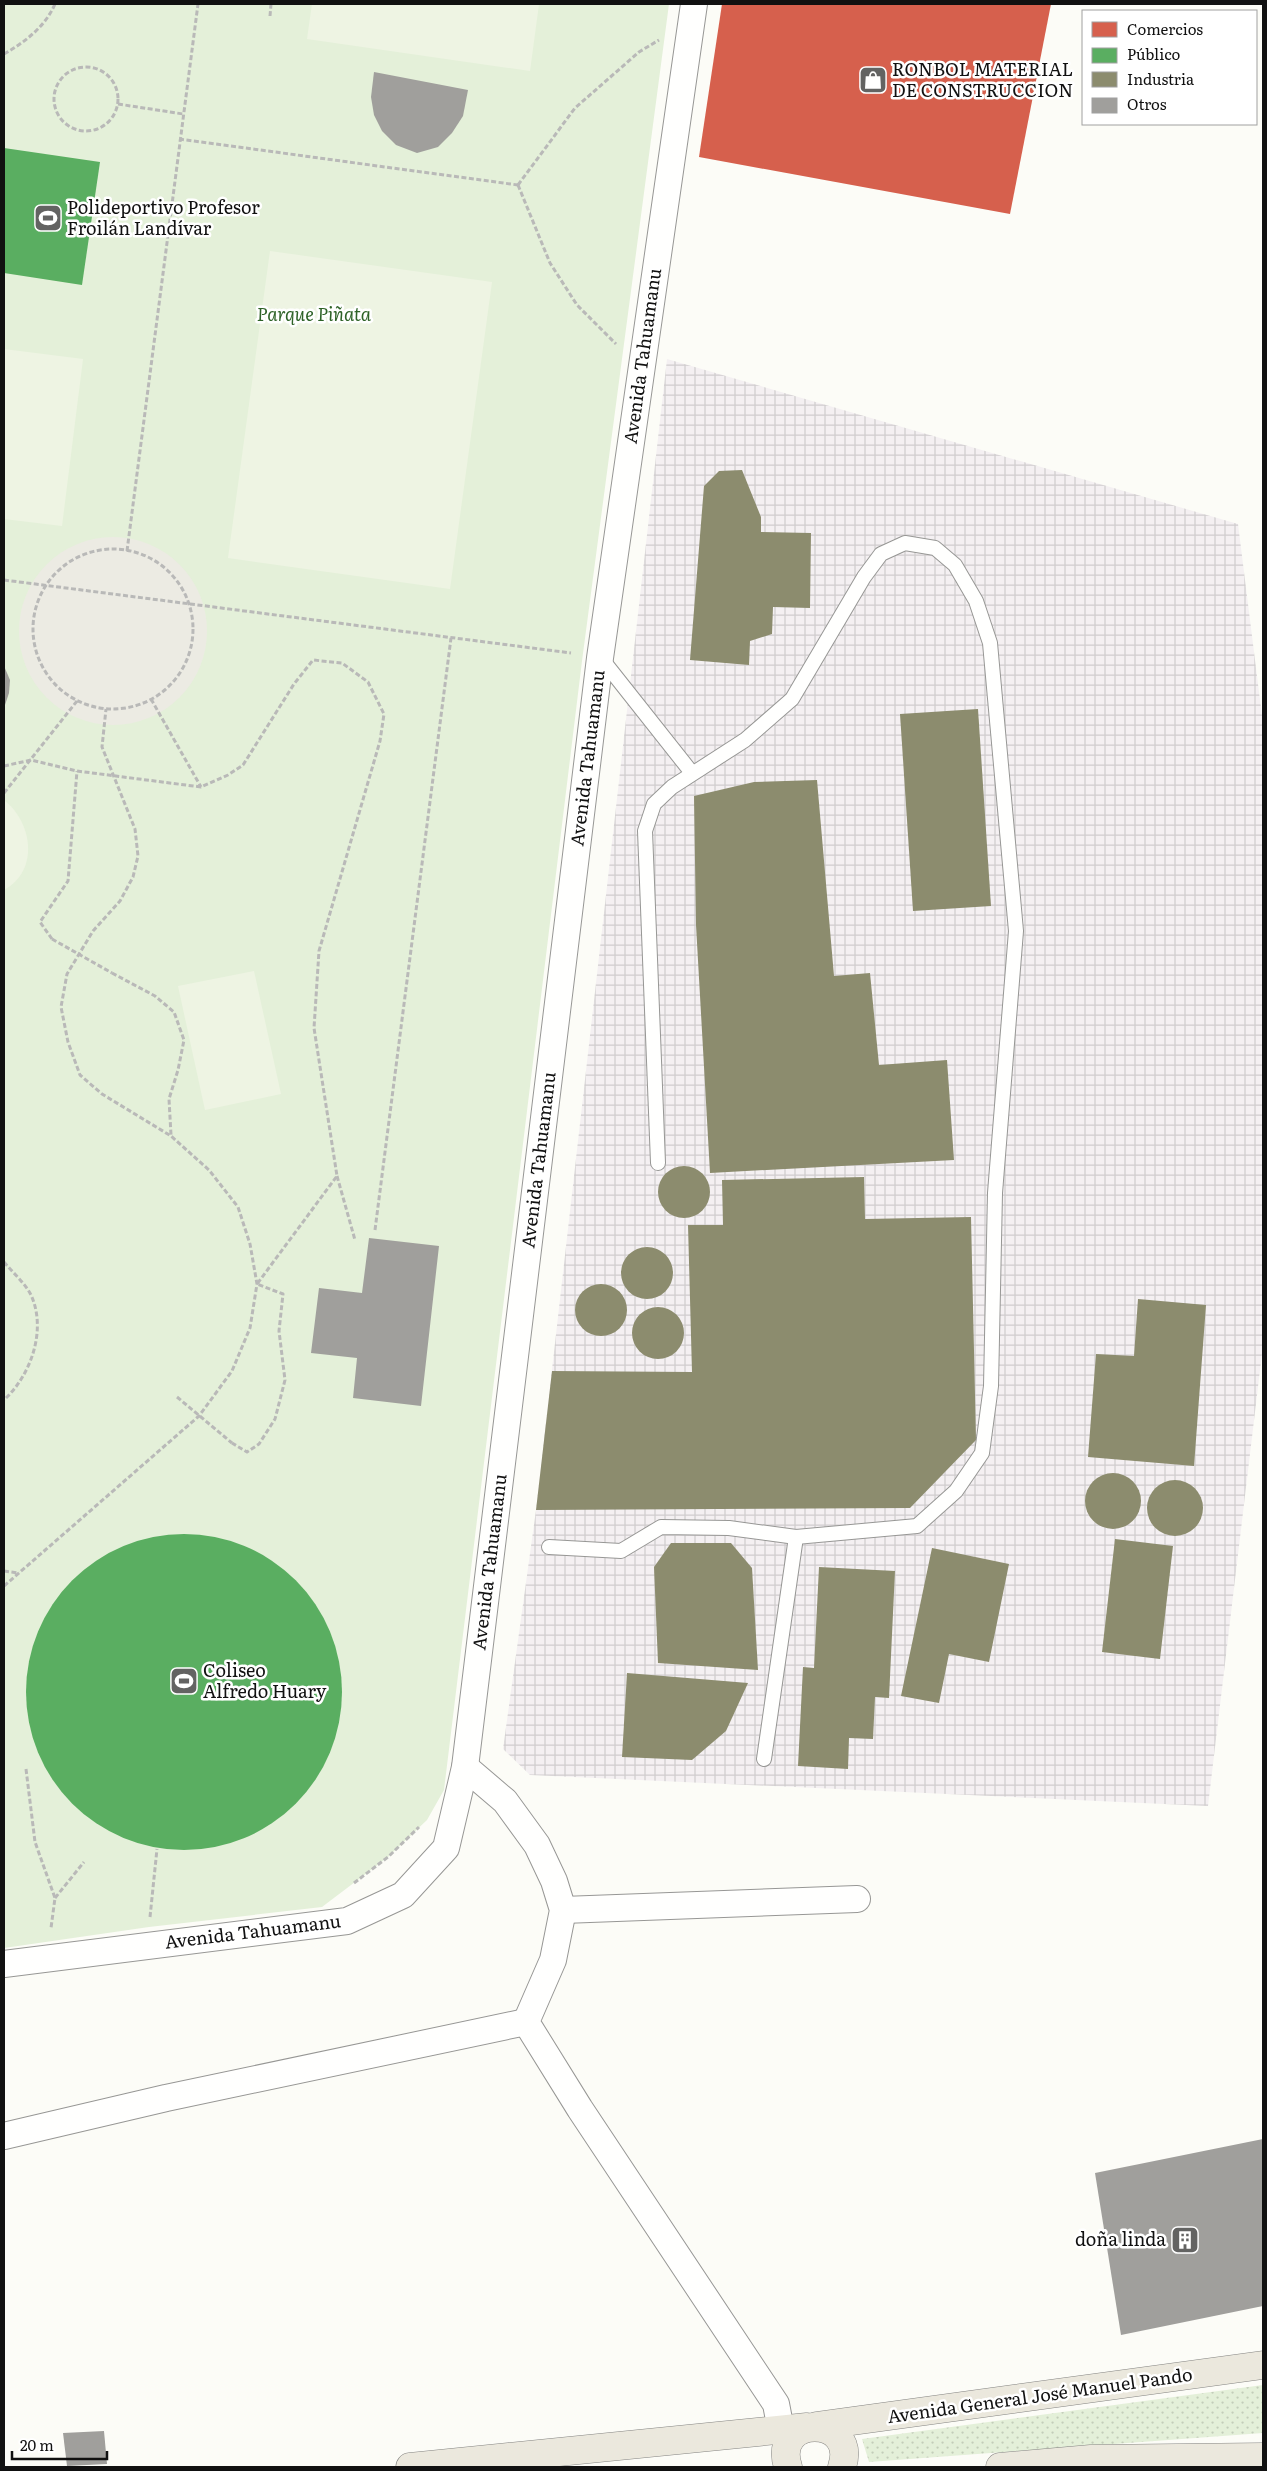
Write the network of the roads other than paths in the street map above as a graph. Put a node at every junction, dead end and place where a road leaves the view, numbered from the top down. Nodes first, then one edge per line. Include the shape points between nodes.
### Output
1 (692, 13) edge
2 (600, 658) junction
3 (692, 773) junction
4 (658, 1163) dead end
5 (796, 1536) junction
6 (549, 1547) dead end
7 (764, 1759) dead end
8 (465, 1767) junction
9 (857, 1899) dead end
10 (562, 1910) junction
11 (4, 1964) edge
12 (526, 2022) junction
13 (4, 2136) edge
14 (1263, 2365) edge
15 (801, 2428) junction
16 (1263, 2456) edge
17 (410, 2467) edge
18 (788, 2467) edge
19 (842, 2467) edge
20 (1000, 2467) edge

1 - 2 street, Avenida Tahuamanu
2 - 3 lane
2 - 8 street, Avenida Tahuamanu
3 - 4 lane via 654,804 645,831
3 - 5 lane via 745,740 792,699 880,554 905,543 935,548 955,565 976,600 990,643 1016,931 995,1193 991,1386 982,1453 956,1491 917,1526
5 - 6 lane via 730,1528 661,1527 621,1550
5 - 7 lane
8 - 10 street via 505,1801 537,1845 554,1881
8 - 11 street, Avenida Tahuamanu via 446,1848 403,1895 347,1921
9 - 10 street
10 - 12 street via 553,1960
12 - 13 street via 166,2098
12 - 15 street via 580,2110 776,2404
14 - 15 main road, Avenida General José Manuel Pando
15 - 17 main road, Avenida General José Manuel Pando
15 - 18 main road via 787,2447
15 - 19 main road via 834,2433 840,2441 844,2460
16 - 20 main road via 1091,2459

